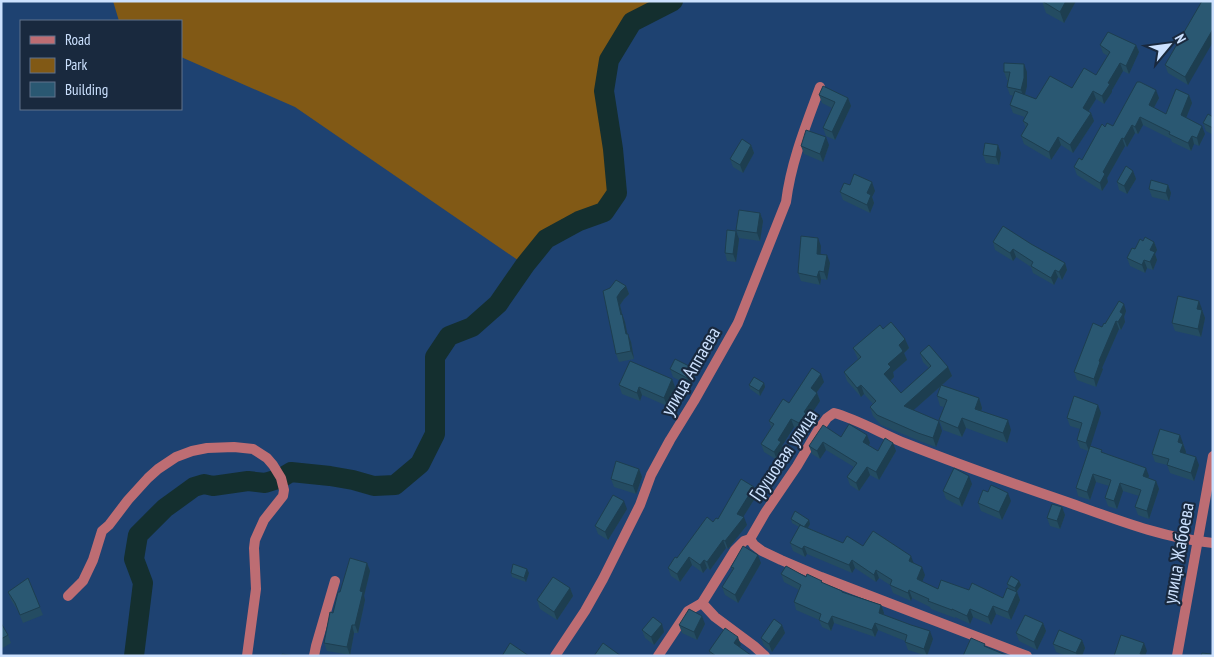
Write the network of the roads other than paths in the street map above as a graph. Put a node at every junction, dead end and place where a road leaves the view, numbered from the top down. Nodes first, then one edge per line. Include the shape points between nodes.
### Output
1 (820, 87) edge
2 (1213, 456) edge
3 (750, 539) junction
4 (1198, 541) junction
5 (1213, 543) edge
6 (335, 582) dead end
7 (68, 596) dead end
8 (702, 603) junction
9 (247, 656) edge
10 (314, 656) edge
11 (554, 656) edge
12 (658, 656) edge
13 (765, 656) edge
14 (1027, 656) edge
15 (1177, 656) edge

1 - 11 street, улица Аппаева via 794,160 786,202 738,322 651,475 640,505 603,579
2 - 4 street, улица Жабоева
3 - 4 street, Грушовая улица via 817,432 834,414 1021,486 1151,531
3 - 8 street via 735,550
3 - 14 street via 762,550 821,577
4 - 5 street
4 - 15 street, улица Жабоева
6 - 10 street
7 - 9 street via 83,581 102,531 148,478 163,466 176,457 207,448 253,449 273,465 284,490 255,540 256,589
8 - 12 street via 688,611
8 - 13 street

